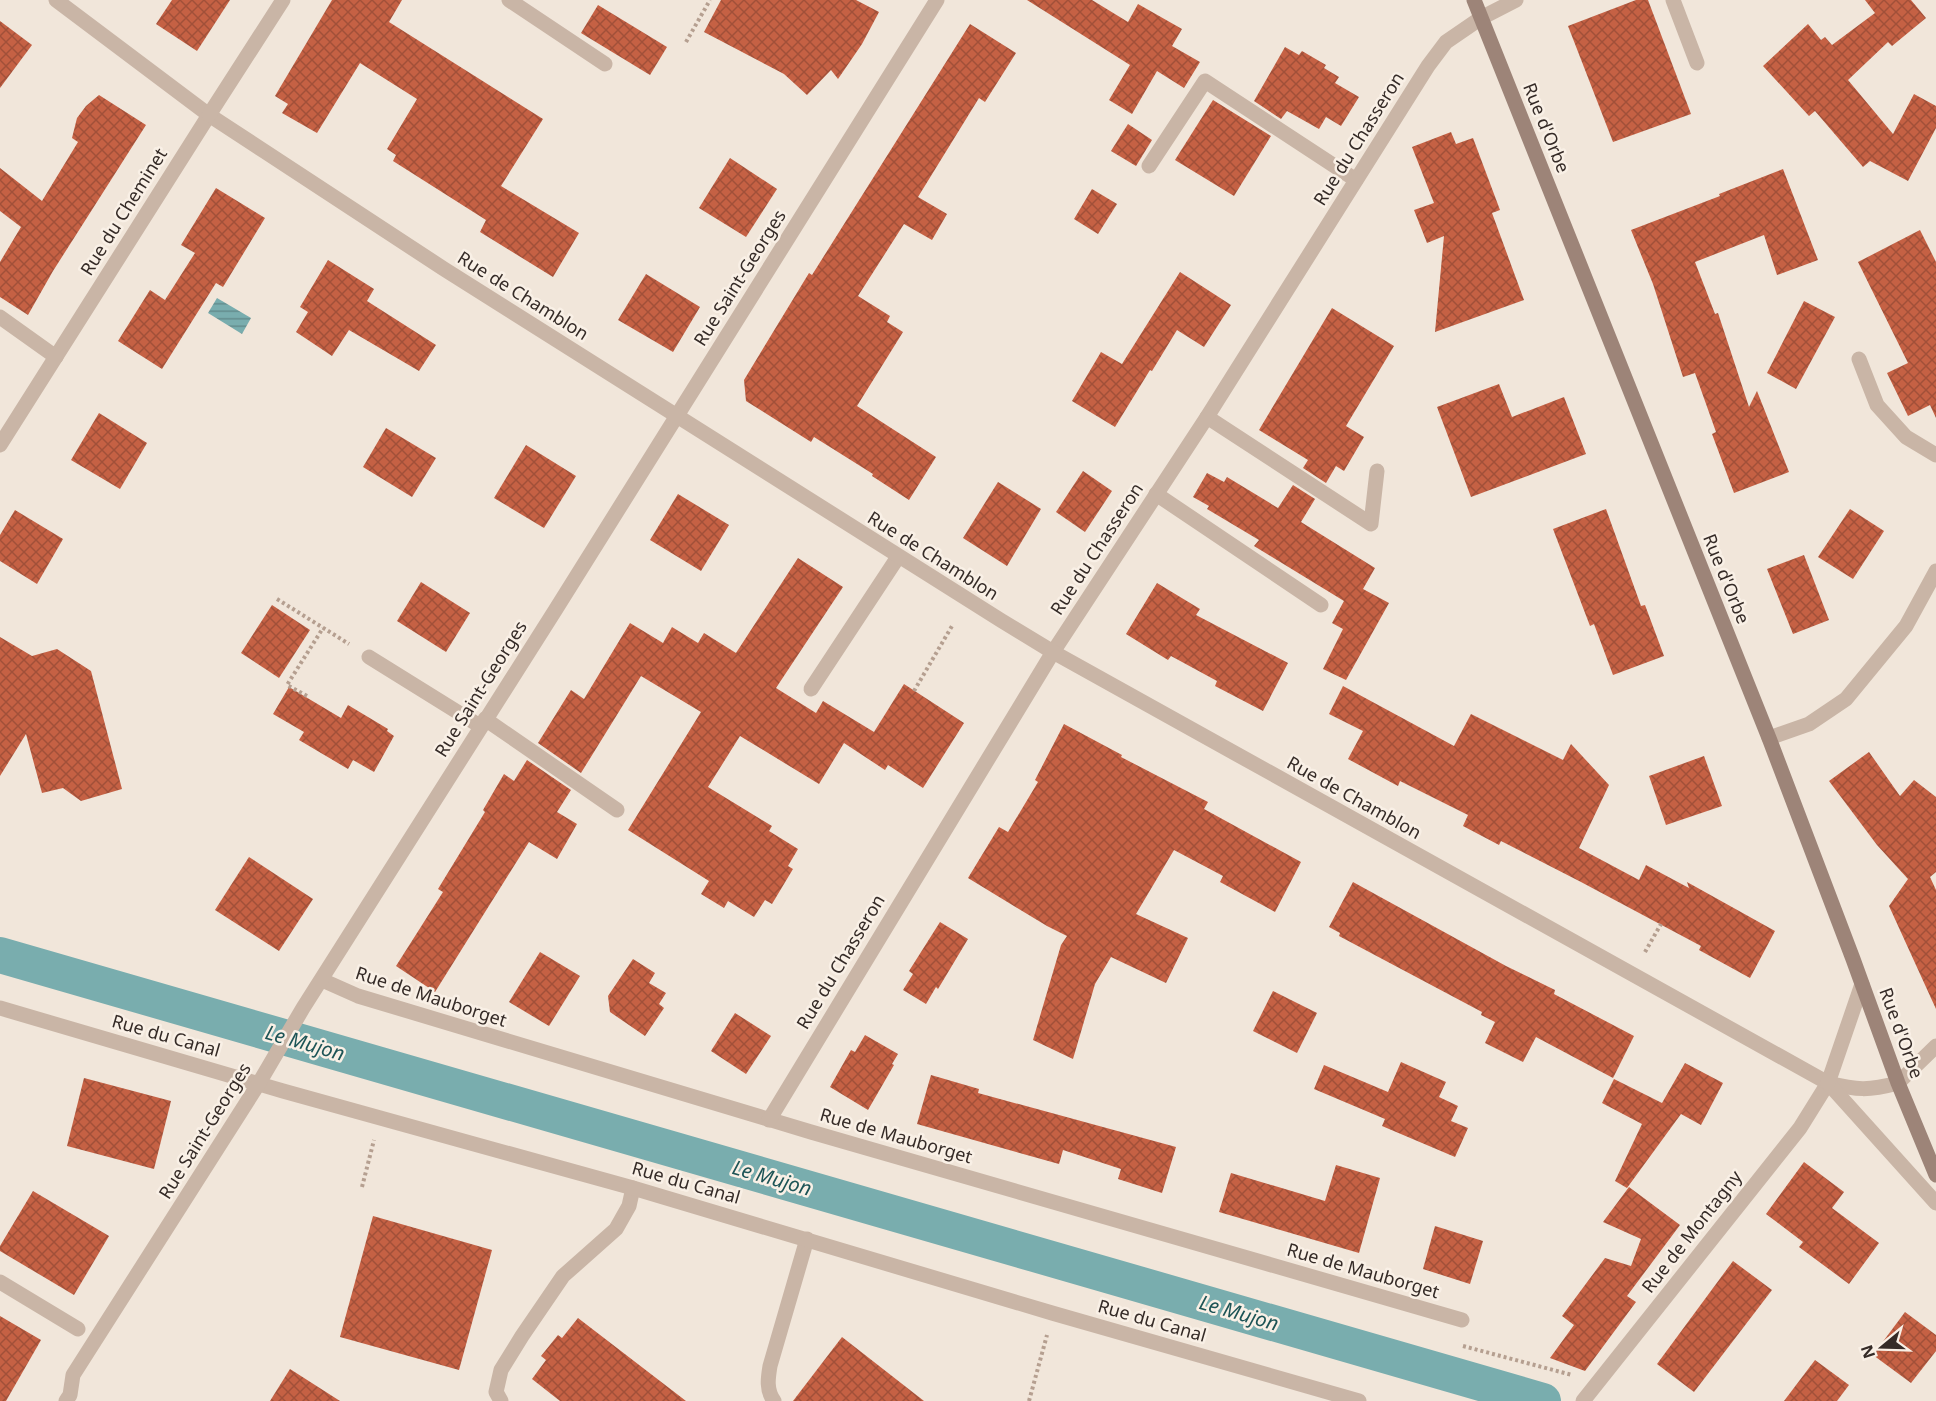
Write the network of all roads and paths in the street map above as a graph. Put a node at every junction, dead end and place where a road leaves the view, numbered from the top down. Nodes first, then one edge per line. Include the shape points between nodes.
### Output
1 (56, 0) edge
2 (283, 0) edge
3 (509, 0) edge
4 (710, 0) edge
5 (937, 0) edge
6 (1474, 0) edge
7 (1516, 0) edge
8 (1673, 0) edge
9 (1481, 18) junction
10 (686, 42) dead end
11 (1697, 63) dead end
12 (605, 64) dead end
13 (209, 115) junction
14 (1149, 166) dead end
15 (1356, 180) junction
16 (0, 317) edge
17 (56, 357) junction
18 (1859, 359) dead end
19 (677, 416) junction
20 (1207, 417) junction
21 (0, 445) edge
22 (1936, 455) edge
23 (1377, 471) dead end
24 (1156, 494) junction
25 (898, 557) junction
26 (1936, 571) edge
27 (277, 600) dead end
28 (1321, 605) dead end
29 (952, 626) dead end
30 (323, 628) junction
31 (1053, 652) junction
32 (369, 657) joint
33 (812, 689) dead end
34 (914, 691) dead end
35 (307, 696) dead end
36 (483, 723) junction
37 (1769, 738) junction
38 (617, 810) dead end
39 (1661, 924) dead end
40 (1646, 952) dead end
41 (322, 980) junction
42 (1862, 984) junction
43 (0, 1008) edge
44 (1936, 1046) edge
45 (259, 1083) junction
46 (1828, 1083) junction
47 (1898, 1083) junction
48 (769, 1120) junction
49 (375, 1137) dead end
50 (1936, 1175) edge
51 (362, 1187) dead end
52 (633, 1188) junction
53 (1936, 1203) edge
54 (807, 1239) junction
55 (0, 1282) edge
56 (1052, 1313) junction
57 (1462, 1320) dead end
58 (78, 1329) dead end
59 (1456, 1344) dead end
60 (1578, 1377) dead end
61 (66, 1401) edge
62 (501, 1401) edge
63 (774, 1401) edge
64 (1029, 1401) edge
65 (1359, 1401) edge
66 (1583, 1401) edge

1 - 13 street, Rue de Chamblon
2 - 13 street, Rue du Cheminet
3 - 12 street
4 - 10 path
5 - 19 street, Rue Saint-Georges
6 - 9 main road, Rue d'Orbe
7 - 9 street, Rue du Chasseron
8 - 11 street
9 - 15 street, Rue du Chasseron via 1446,42
9 - 37 main road, Rue d'Orbe
13 - 17 street, Rue du Cheminet
13 - 19 street, Rue de Chamblon
14 - 15 street via 1205,81
15 - 20 street, Rue du Chasseron
16 - 17 street
17 - 21 street, Rue du Cheminet
18 - 22 street via 1877,405 1906,437
19 - 25 street, Rue de Chamblon
19 - 36 street, Rue Saint-Georges
20 - 23 street via 1371,524
20 - 24 street, Rue du Chasseron
24 - 28 street
24 - 31 street, Rue du Chasseron
25 - 31 street, Rue de Chamblon
25 - 33 street
26 - 37 street via 1906,626 1846,699 1809,724
27 - 30 path
29 - 34 path
30 - 32 path
30 - 35 path via 287,685
31 - 46 street, Rue de Chamblon
31 - 48 street, Rue du Chasseron
32 - 36 street
36 - 38 street
36 - 41 street, Rue Saint-Georges
37 - 42 main road, Rue d'Orbe
39 - 40 path
41 - 45 street, Rue Saint-Georges
41 - 48 street, Rue de Mauborget via 358,996
42 - 46 street
42 - 47 main road, Rue d'Orbe
43 - 45 street, Rue du Canal
44 - 47 street
45 - 52 street, Rue du Canal
45 - 61 street, Rue Saint-Georges via 73,1375
46 - 47 street, Rue de Chamblon via 1872,1090
46 - 53 street, Rue de Chamblon
46 - 66 street, Rue de Montagny via 1800,1128
47 - 50 main road, Rue d'Orbe
48 - 57 street, Rue de Mauborget
49 - 51 path
52 - 54 street, Rue du Canal
52 - 62 street via 629,1206 616,1229 563,1276 501,1370 496,1392
54 - 56 street, Rue du Canal
54 - 63 street via 770,1366 768,1381
55 - 58 street
56 - 64 path
56 - 65 street, Rue du Canal
59 - 60 path

